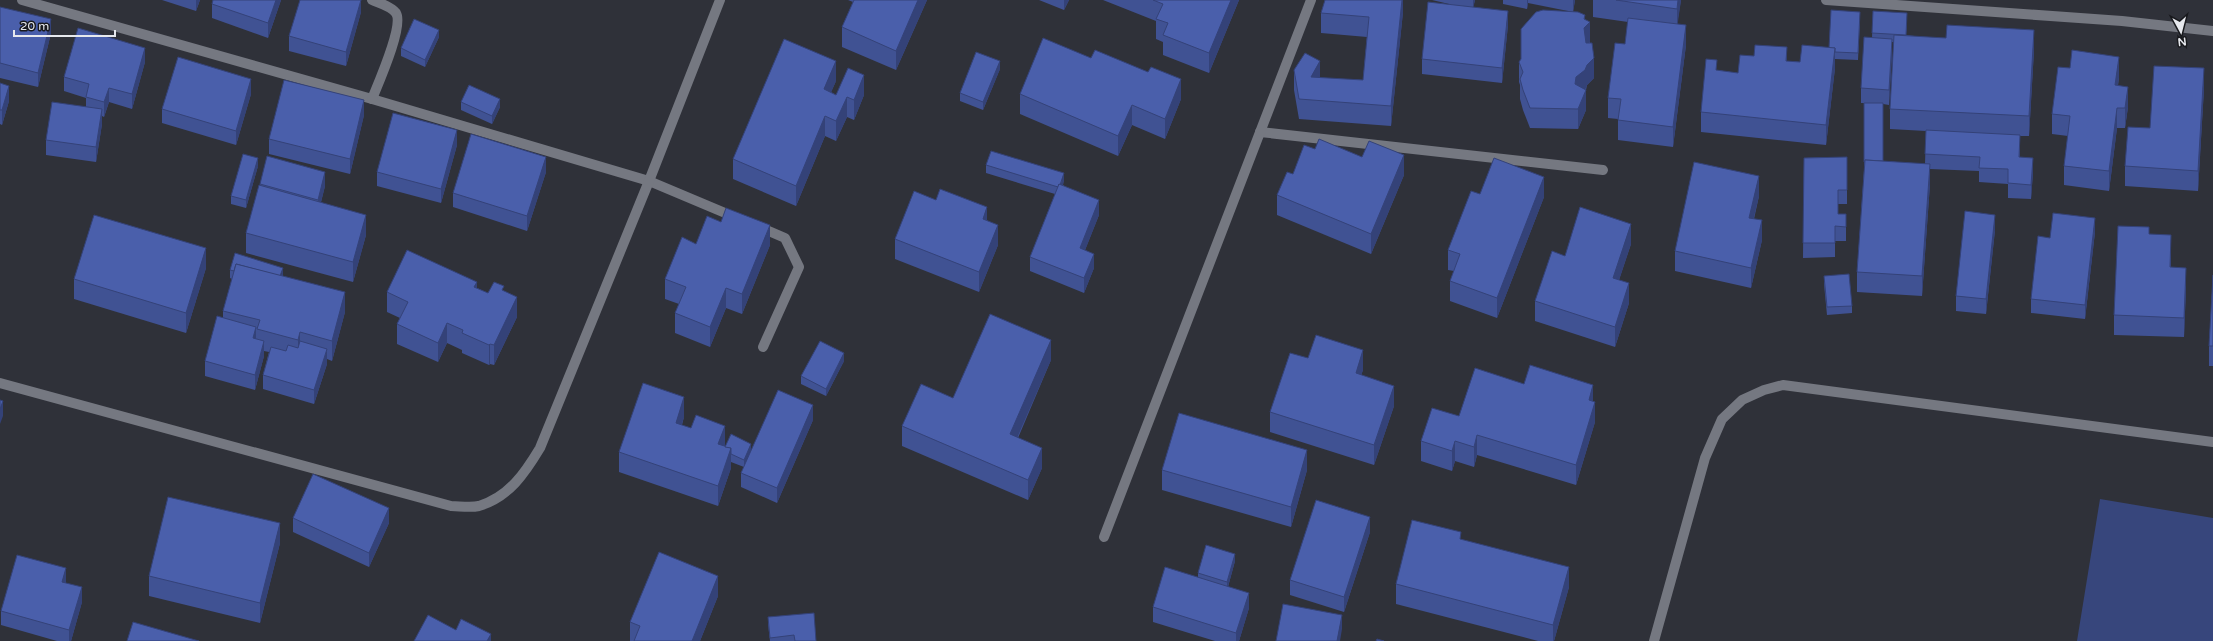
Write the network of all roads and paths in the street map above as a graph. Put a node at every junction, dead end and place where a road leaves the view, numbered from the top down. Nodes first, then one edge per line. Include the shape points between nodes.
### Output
1 (22, 0) edge
2 (372, 0) edge
3 (720, 0) edge
4 (1311, 0) edge
5 (1826, 0) edge
6 (47, 3) edge
7 (2213, 31) edge
8 (372, 99) junction
9 (1260, 132) junction
10 (1603, 170) dead end
11 (649, 181) junction
12 (763, 348) dead end
13 (0, 383) edge
14 (2213, 442) edge
15 (1104, 537) dead end
16 (1654, 641) edge

1 - 6 street
2 - 8 street via 389,7 396,13 398,22 387,65
3 - 11 street
4 - 9 street
5 - 7 street via 2122,21
6 - 8 street
8 - 11 street
9 - 10 street
9 - 15 street
11 - 12 street via 785,238 799,267
11 - 13 street via 540,448 525,473 504,495 478,506 451,506
14 - 16 street via 1783,385 1764,390 1742,400 1722,419 1705,458

